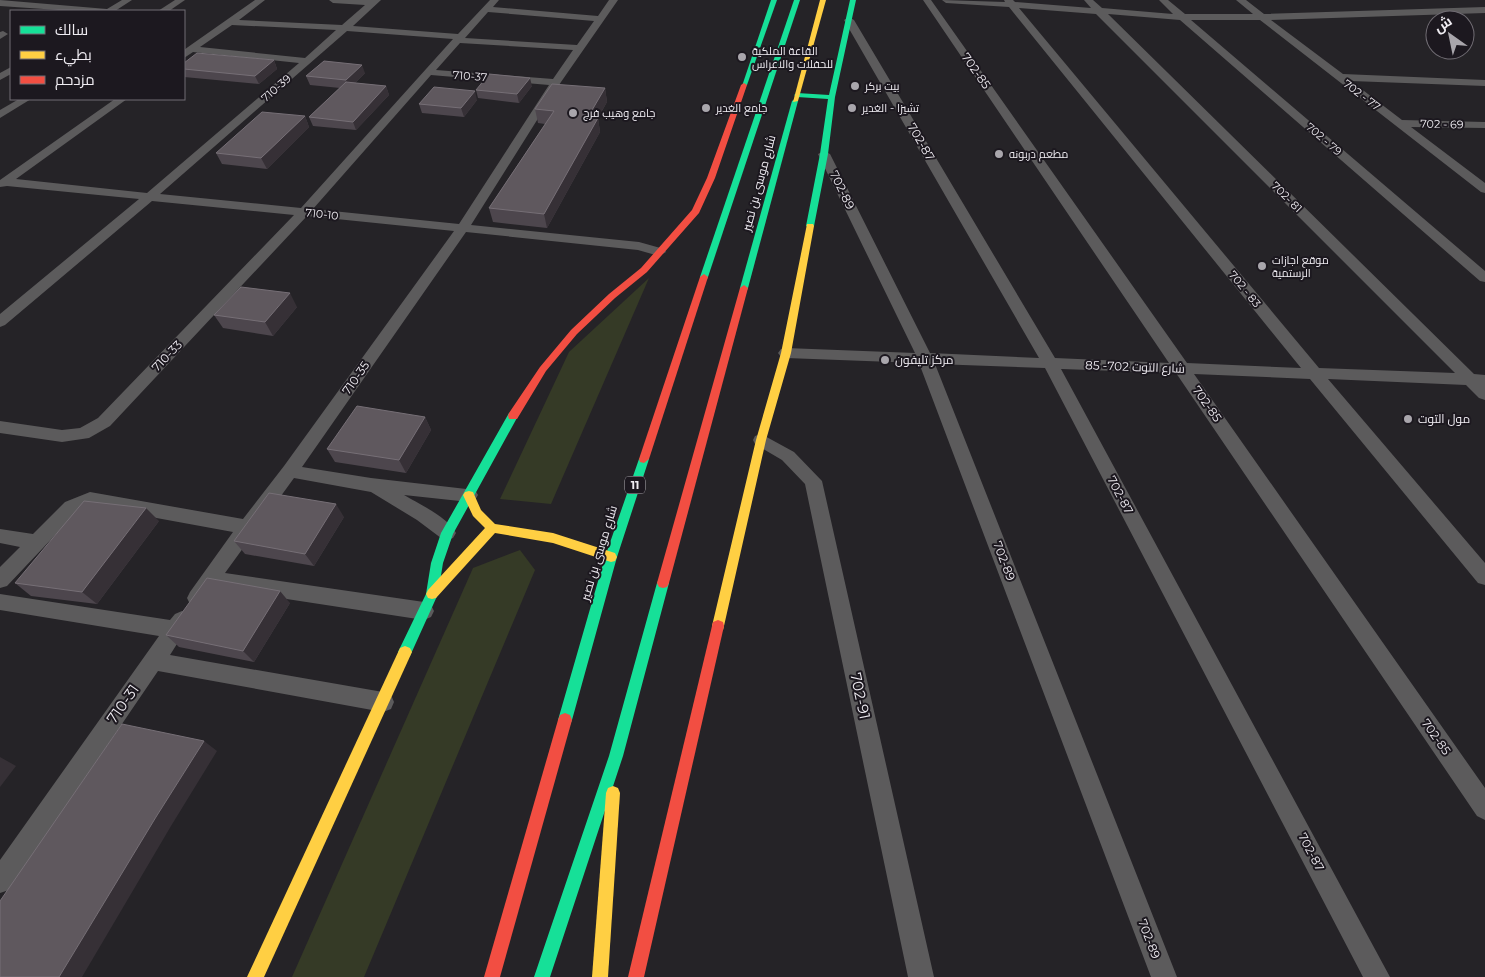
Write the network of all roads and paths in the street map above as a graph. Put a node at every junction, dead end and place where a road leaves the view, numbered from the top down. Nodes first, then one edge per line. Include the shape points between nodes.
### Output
1 (128, 0) edge
2 (181, 0) edge
3 (261, 0) edge
4 (333, 0) edge
5 (495, 0) edge
6 (614, 0) edge
7 (774, 0) edge
8 (797, 0) edge
9 (823, 0) edge
10 (853, 0) edge
11 (927, 0) edge
12 (946, 0) edge
13 (1088, 0) edge
14 (1163, 0) edge
15 (1240, 0) edge
16 (375, 2) edge
17 (1010, 2) edge
18 (0, 3) edge
19 (1426, 4) dead end
20 (1337, 5) dead end
21 (486, 9) junction
22 (92, 10) edge
23 (111, 10) edge
24 (165, 10) edge
25 (1098, 10) junction
26 (1436, 10) edge
27 (1425, 11) edge
28 (1350, 14) junction
29 (1182, 17) junction
30 (1263, 17) junction
31 (600, 20) junction
32 (850, 20) junction
33 (230, 22) junction
34 (343, 29) junction
35 (459, 38) junction
36 (580, 48) junction
37 (188, 52) edge
38 (307, 61) junction
39 (428, 72) junction
40 (1338, 77) junction
41 (556, 82) junction
42 (1485, 83) edge
43 (797, 95) junction
44 (832, 97) junction
45 (24, 100) edge
46 (121, 100) edge
47 (0, 115) edge
48 (1399, 123) junction
49 (1485, 125) edge
50 (824, 154) junction
51 (0, 168) edge
52 (21, 170) junction
53 (2, 183) edge
54 (1485, 189) edge
55 (150, 196) junction
56 (304, 212) junction
57 (463, 228) junction
58 (659, 252) junction
59 (1485, 278) edge
60 (0, 322) edge
61 (786, 353) junction
62 (926, 358) junction
63 (1050, 363) junction
64 (1182, 368) junction
65 (1314, 373) junction
66 (1478, 380) edge
67 (1485, 394) edge
68 (0, 427) edge
69 (760, 440) junction
70 (290, 471) junction
71 (371, 485) junction
72 (469, 495) junction
73 (247, 527) junction
74 (492, 528) junction
75 (447, 533) junction
76 (0, 536) edge
77 (37, 542) junction
78 (611, 557) junction
79 (1485, 577) edge
80 (210, 579) junction
81 (0, 580) edge
82 (0, 602) edge
83 (428, 602) junction
84 (175, 630) junction
85 (153, 661) junction
86 (383, 702) junction
87 (616, 756) junction
88 (1485, 808) edge
89 (0, 880) edge
90 (255, 977) edge
91 (492, 977) edge
92 (542, 977) edge
93 (600, 977) edge
94 (636, 977) edge
95 (921, 977) edge
96 (1164, 977) edge
97 (1378, 977) edge

1 - 23 street
2 - 24 street
3 - 33 street
4 - 16 street
5 - 21 street
6 - 31 street
7 - 58 main road via 711,178 696,211
8 - 78 main road, شارع موسى بن نصير / 11
9 - 43 main road, شارع موسى بن نصير
10 - 32 main road
11 - 64 street, 702-85
12 - 17 street
13 - 25 street, 702- 81
14 - 29 street, 702 - 79
15 - 30 street, 702 - 77
16 - 34 street
17 - 25 street
17 - 65 street, 702 - 83
18 - 22 street
19 - 26 street
20 - 28 street
21 - 31 street
21 - 35 street
25 - 29 street
25 - 66 street, 702- 81
27 - 28 street
28 - 30 street
29 - 30 street
29 - 59 street, 702 - 79
30 - 40 street, 702 - 77
31 - 36 street
32 - 44 main road
32 - 63 street, 702-87
33 - 34 street
33 - 37 street
34 - 35 street
34 - 38 street
35 - 36 street
35 - 39 street
36 - 41 street
37 - 38 street, 710-39
38 - 55 street, 710-39
39 - 41 street, 710-37
39 - 56 street
40 - 42 street
40 - 48 street, 702 - 77
41 - 57 street
43 - 44 main road
43 - 87 main road, شارع موسى بن نصير
44 - 50 main road
45 - 47 street
46 - 52 street
48 - 49 street, 702 - 69
48 - 54 street, 702 - 77
50 - 61 main road
50 - 62 street, 702-89
51 - 52 street
52 - 53 street
53 - 55 street, 710-10
55 - 56 street, 710-10
55 - 60 street
56 - 57 street, 710-10
56 - 68 street, 710-33 via 104,422 83,434 62,436
57 - 58 street, 710-10 via 639,246
57 - 70 street, 710-35
58 - 72 main road via 644,270 574,332 543,369
61 - 62 street, شارع التوت 702- 85
61 - 69 main road
62 - 63 street, شارع التوت 702- 85
62 - 96 street, 702-89
63 - 64 street, شارع التوت 702- 85
63 - 97 street, 702-87
64 - 65 street, شارع التوت 702- 85
64 - 88 street, 702-85
65 - 66 street, شارع التوت 702- 85
65 - 79 street, 702 - 83
66 - 67 street, 702- 81
69 - 94 main road
69 - 95 street, 702-91 via 788,456 813,481
70 - 71 street
70 - 73 street, 710-35
71 - 72 street
71 - 75 street
72 - 74 main road via 477,513
72 - 75 main road
73 - 77 street via 90,499 71,507
73 - 80 street, 710-31
74 - 78 main road via 554,536
74 - 83 main road
75 - 83 main road via 436,563
76 - 77 street
77 - 81 street
78 - 91 main road, شارع موسى بن نصير / 11
80 - 83 street
80 - 84 street, 710-31
82 - 84 street
83 - 86 main road
84 - 85 street, 710-31
85 - 86 street
85 - 89 street, 710-31
86 - 90 main road
87 - 92 main road, شارع موسى بن نصير
87 - 93 main road

